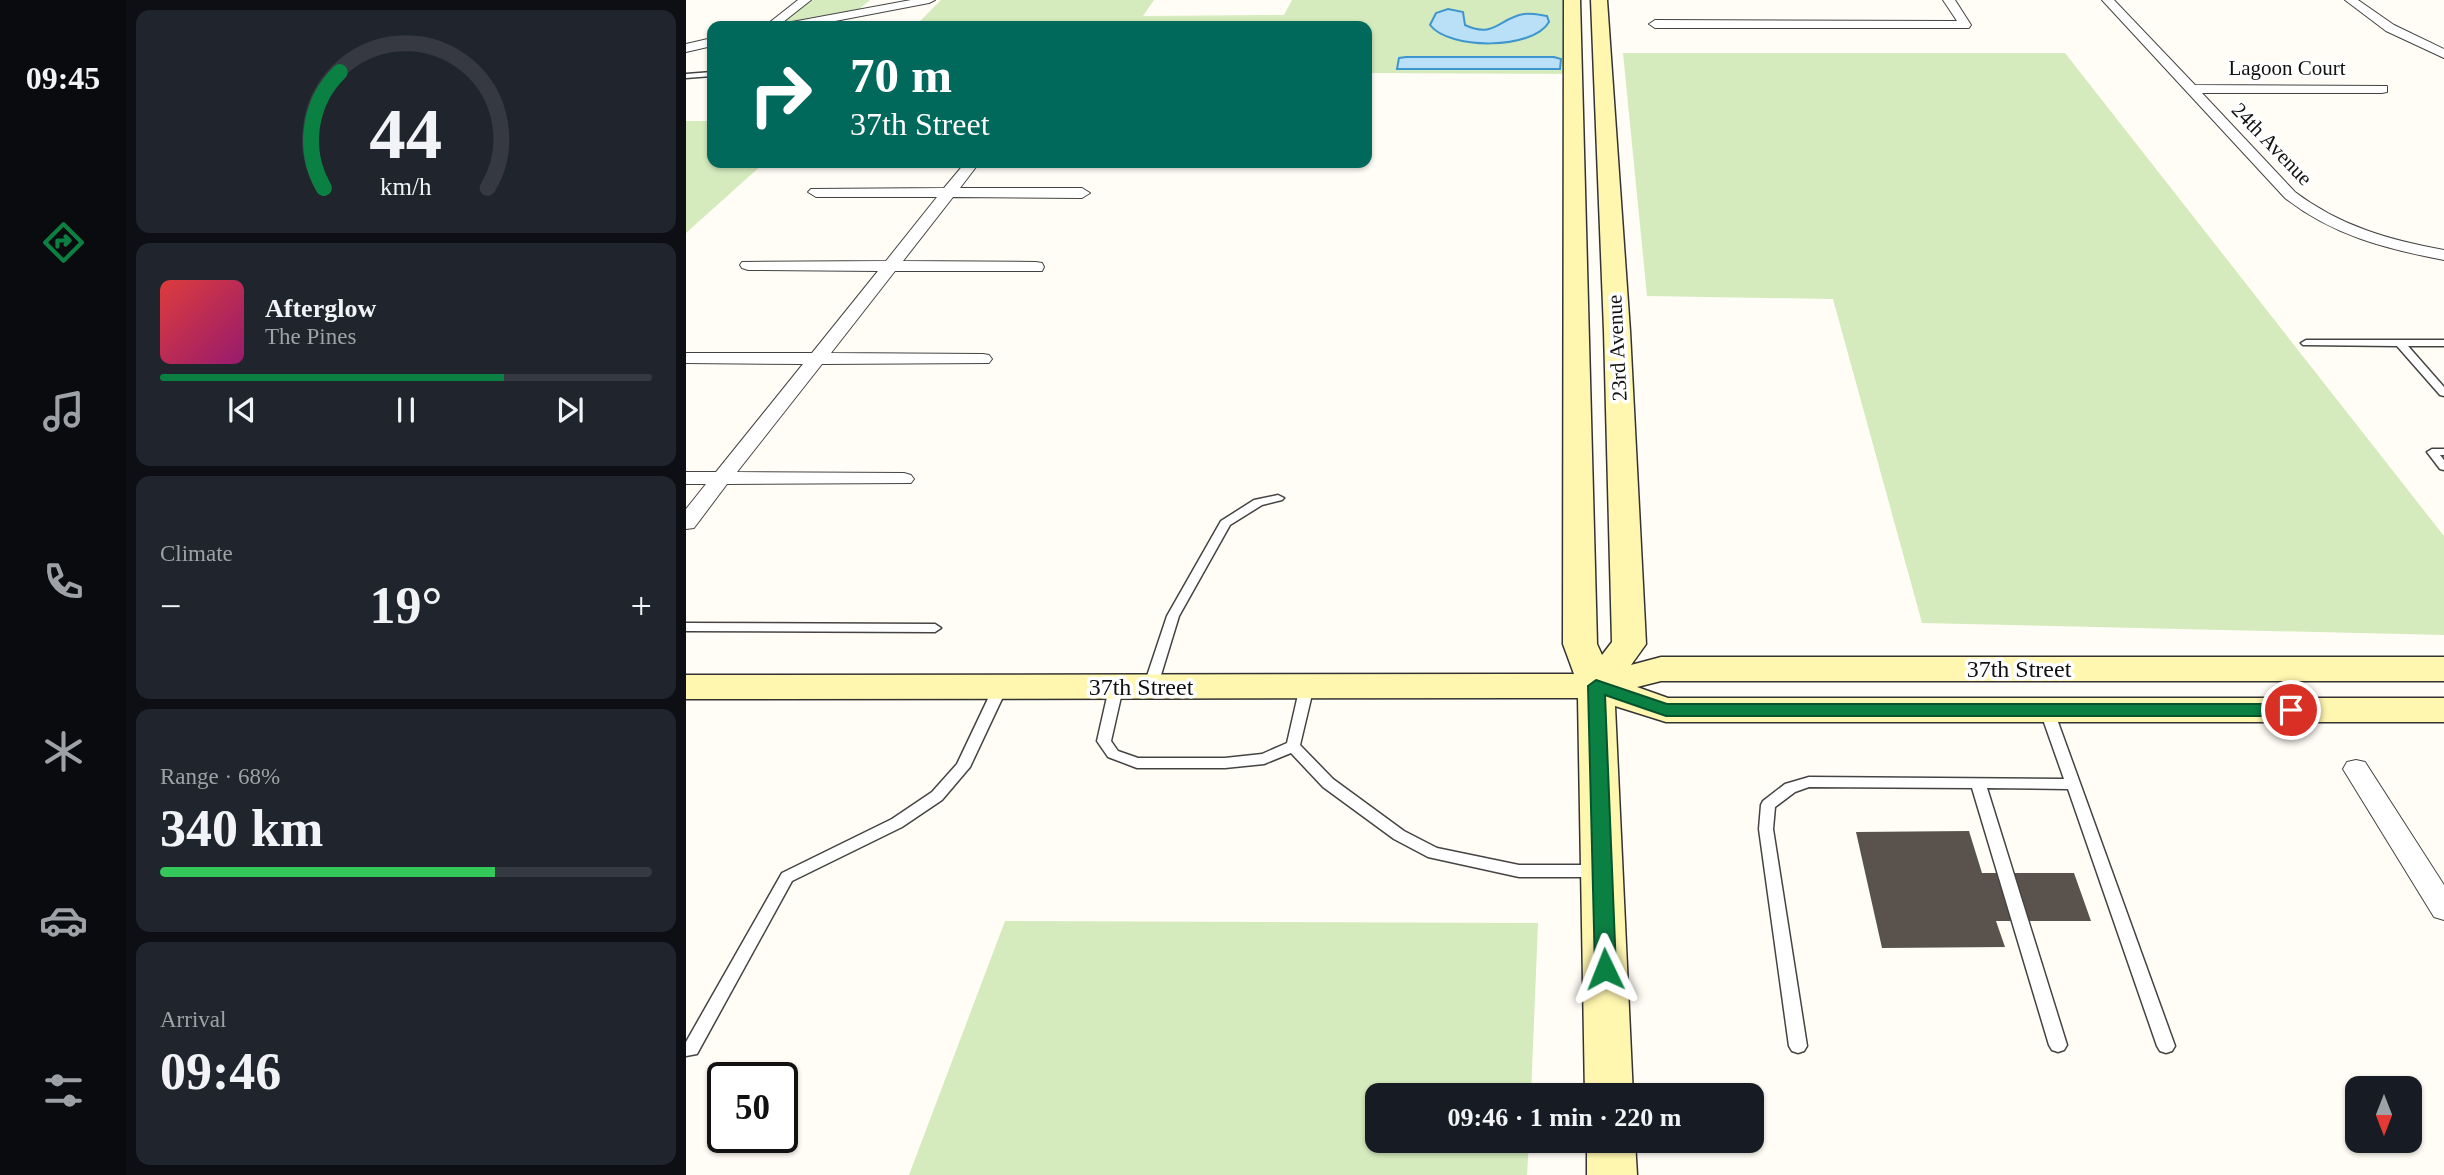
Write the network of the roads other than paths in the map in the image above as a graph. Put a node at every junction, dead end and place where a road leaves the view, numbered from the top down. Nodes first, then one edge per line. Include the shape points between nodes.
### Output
1 (805, 0) edge
2 (929, 0) edge
3 (1572, 0) edge
4 (1599, 0) edge
5 (1949, 0) edge
6 (2108, 0) edge
7 (2351, 0) edge
8 (778, 21) edge
9 (818, 21) edge
10 (1655, 24) dead end
11 (707, 43) edge
12 (686, 47) edge
13 (2444, 54) edge
14 (707, 75) edge
15 (686, 76) edge
16 (2191, 89) junction
17 (2382, 89) dead end
18 (968, 168) edge
19 (816, 192) dead end
20 (948, 192) junction
21 (1082, 193) dead end
22 (2444, 255) edge
23 (748, 265) dead end
24 (891, 266) junction
25 (1036, 267) dead end
26 (2306, 343) dead end
27 (2400, 343) junction
28 (2444, 343) edge
29 (686, 358) edge
30 (816, 358) junction
31 (983, 359) dead end
32 (2444, 393) edge
33 (2444, 452) edge
34 (2444, 467) edge
35 (686, 478) edge
36 (722, 478) junction
37 (904, 479) dead end
38 (1278, 498) dead end
39 (686, 523) edge
40 (686, 627) edge
41 (935, 628) dead end
42 (2444, 668) edge
43 (1002, 686) junction
44 (1596, 686) junction
45 (686, 687) edge
46 (1307, 687) junction
47 (1133, 688) junction
48 (2444, 710) edge
49 (2047, 711) junction
50 (1293, 746) junction
51 (2356, 769) dead end
52 (1978, 783) junction
53 (2074, 784) junction
54 (2432, 869) edge
55 (1602, 871) junction
56 (2444, 909) edge
57 (2058, 1045) dead end
58 (1798, 1046) dead end
59 (2166, 1046) dead end
60 (686, 1049) edge
61 (1609, 1083) edge
62 (1611, 1153) edge
63 (1612, 1175) edge

1 - 8 street
2 - 9 street
3 - 44 main road, 23rd Avenue via 1580,644
4 - 44 main road, 23rd Avenue via 1618,331 1629,644
5 - 10 street via 1965,25
6 - 16 street, 24th Avenue
7 - 13 street via 2390,28
11 - 12 street
14 - 15 lane
16 - 17 street, Lagoon Court
16 - 22 street, 24th Avenue via 2311,213 2370,240
18 - 20 street
19 - 20 street
20 - 21 street
20 - 24 street
23 - 24 street
24 - 25 street
24 - 30 street
26 - 27 lane
27 - 28 lane
27 - 32 lane
29 - 30 street
30 - 31 street
30 - 36 street
33 - 34 lane via 2432,452
35 - 36 street
36 - 37 street
36 - 39 street
38 - 47 lane via 1258,502 1224,523
40 - 41 lane
42 - 44 main road, 37th Street via 1661,668
43 - 45 main road, 37th Street
43 - 47 main road, 37th Street
43 - 60 lane via 963,767 937,796 897,823 787,877 691,1049
44 - 46 main road, 37th Street
44 - 49 main road, 37th Street via 1666,710
44 - 55 main road, 23rd Avenue
46 - 47 main road, 37th Street
46 - 50 lane
47 - 50 lane via 1104,741 1113,754 1138,764 1264,759
48 - 49 main road, 37th Street
49 - 53 lane
50 - 55 lane via 1328,783 1399,835 1433,853 1519,871
51 - 54 street
52 - 53 lane
52 - 57 lane
52 - 58 lane via 1809,782 1790,788 1768,805 1766,829
53 - 59 lane
54 - 56 street
55 - 61 main road, 23rd Avenue
62 - 63 main road

